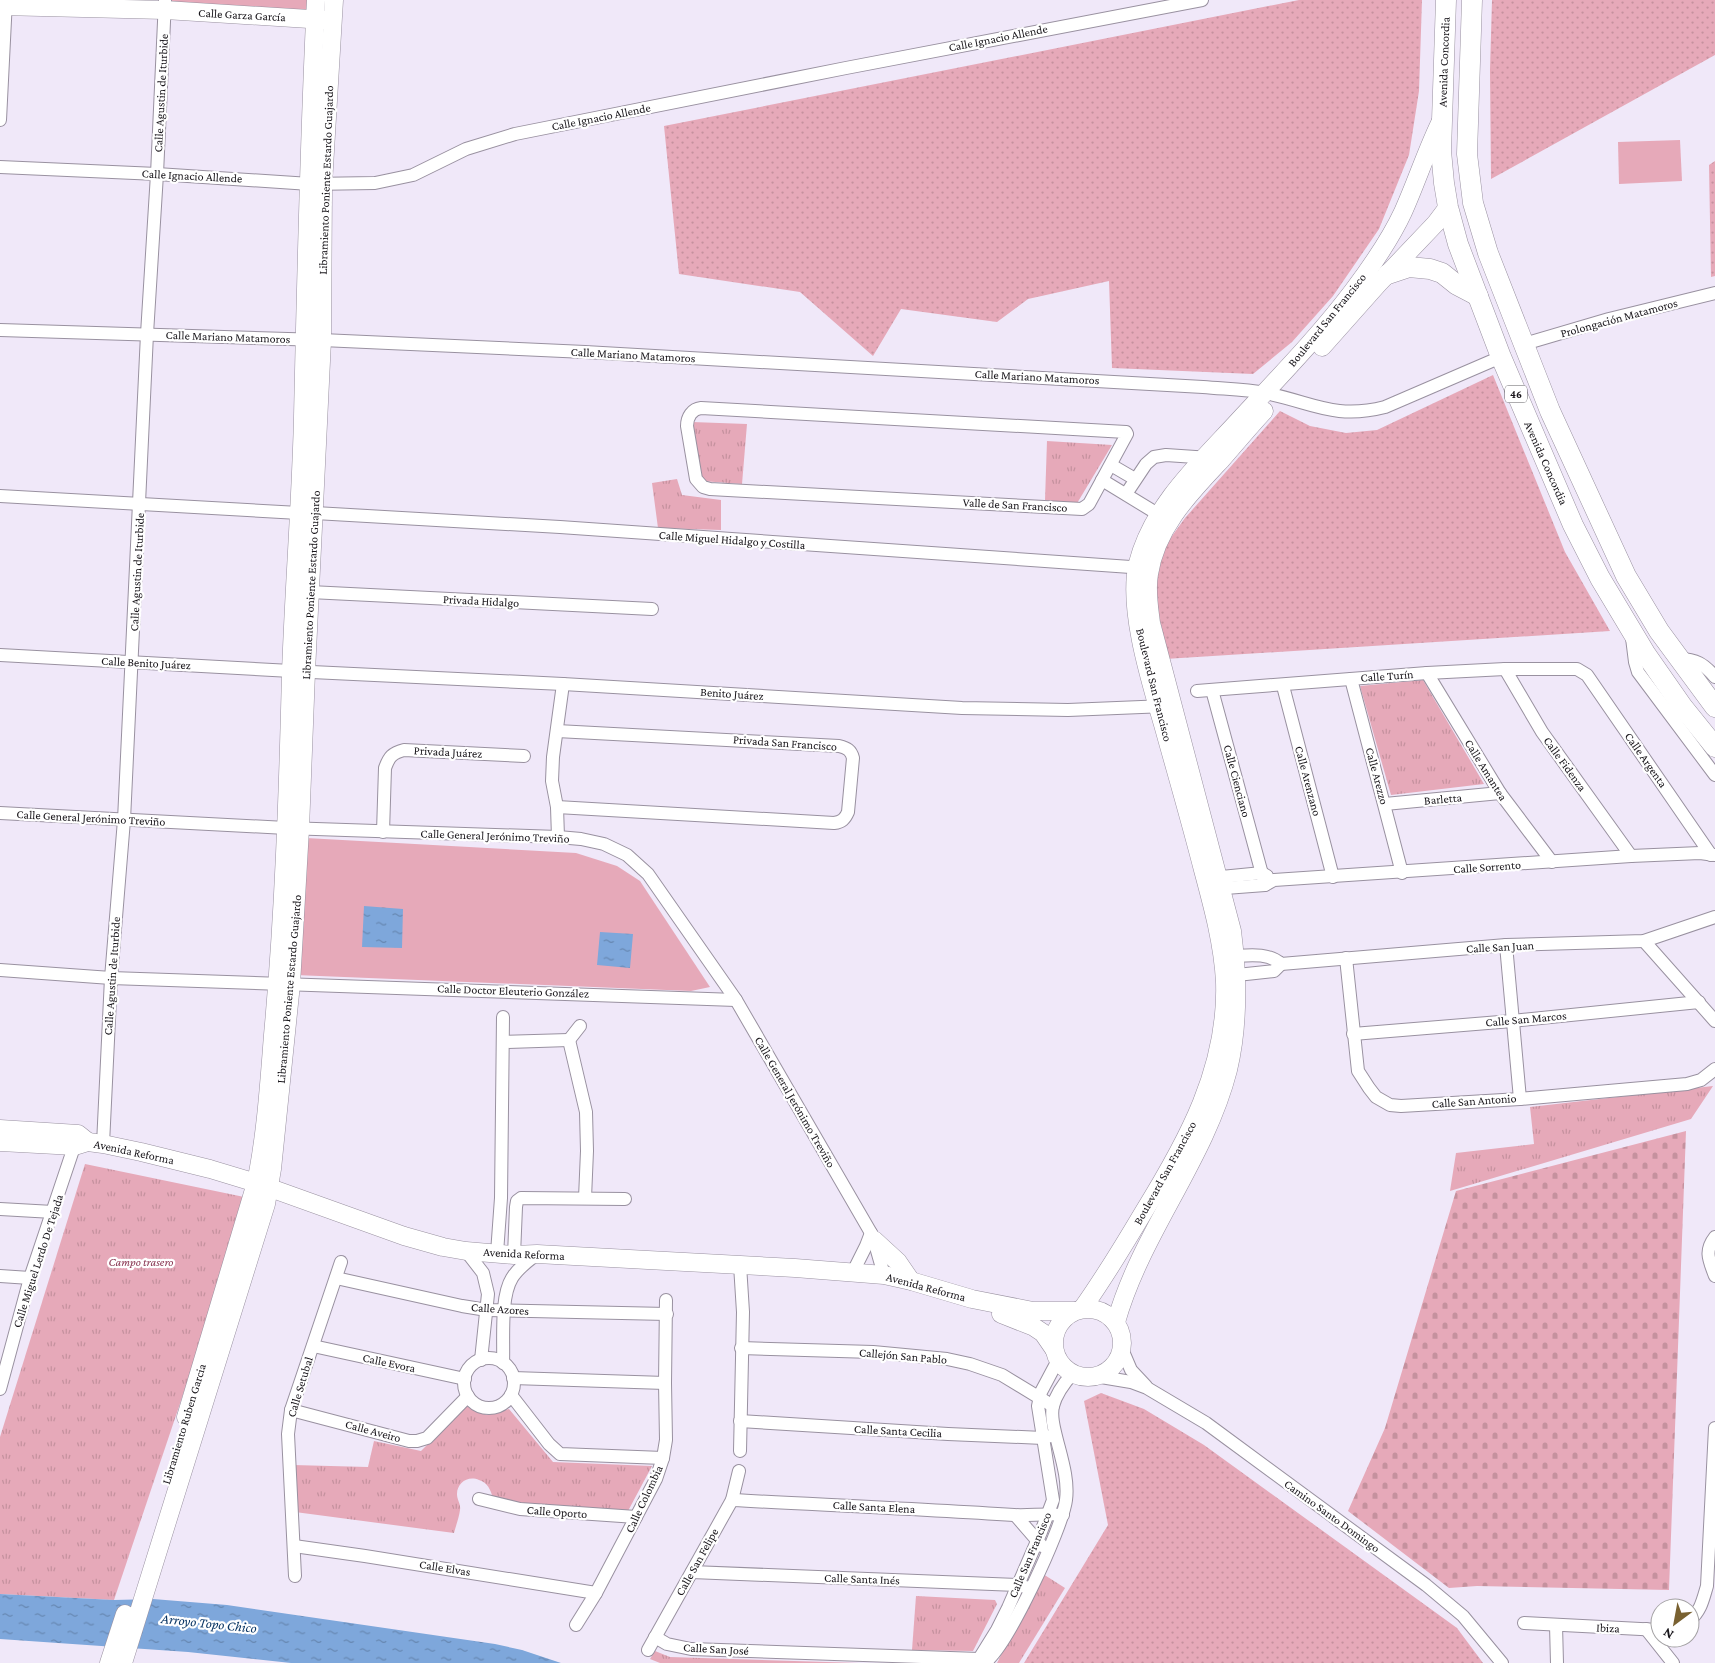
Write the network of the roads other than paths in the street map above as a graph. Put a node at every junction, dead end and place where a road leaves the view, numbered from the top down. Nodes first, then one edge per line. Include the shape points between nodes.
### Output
1 (316, 0) edge
2 (334, 0) edge
3 (1202, 0) edge
4 (1446, 0) edge
5 (1472, 0) edge
6 (4, 4) edge
7 (84, 4) edge
8 (165, 5) edge
9 (315, 19) junction
10 (333, 20) junction
11 (1442, 118) junction
12 (0, 120) edge
13 (1467, 154) junction
14 (0, 167) edge
15 (157, 174) junction
16 (316, 184) junction
17 (1448, 207) junction
18 (1388, 274) junction
19 (1715, 293) edge
20 (1478, 296) junction
21 (0, 330) edge
22 (147, 334) junction
23 (304, 340) junction
24 (322, 340) junction
25 (1524, 344) junction
26 (1501, 357) junction
27 (1271, 394) junction
28 (1212, 459) junction
29 (1111, 465) junction
30 (1576, 468) junction
31 (1135, 479) junction
32 (1102, 480) junction
33 (1126, 494) junction
34 (0, 496) edge
35 (140, 504) junction
36 (306, 513) junction
37 (1164, 518) junction
38 (1143, 568) junction
39 (310, 592) junction
40 (652, 609) dead end
41 (1632, 633) junction
42 (0, 655) edge
43 (1679, 659) junction
44 (132, 663) junction
45 (1577, 668) joint
46 (1505, 669) junction
47 (299, 672) junction
48 (1427, 673) junction
49 (1715, 677) edge
50 (1351, 679) junction
51 (563, 684) junction
52 (1283, 686) junction
53 (1212, 690) junction
54 (1197, 691) dead end
55 (1165, 706) junction
56 (1715, 707) edge
57 (556, 731) junction
58 (1715, 747) edge
59 (524, 756) dead end
60 (1715, 775) edge
61 (1500, 794) junction
62 (1385, 804) junction
63 (557, 807) junction
64 (0, 814) edge
65 (124, 820) junction
66 (293, 829) junction
67 (383, 832) junction
68 (558, 836) junction
69 (1709, 852) edge
70 (1631, 856) junction
71 (1552, 862) junction
72 (1402, 873) junction
73 (1332, 877) junction
74 (1267, 879) junction
75 (1213, 883) junction
76 (1715, 917) edge
77 (1644, 941) junction
78 (1506, 945) junction
79 (1235, 956) junction
80 (1346, 958) junction
81 (1281, 964) junction
82 (0, 970) edge
83 (1237, 975) junction
84 (111, 978) junction
85 (284, 983) junction
86 (736, 1000) junction
87 (1699, 1002) junction
88 (503, 1016) dead end
89 (1512, 1021) junction
90 (1715, 1021) edge
91 (580, 1026) dead end
92 (1353, 1034) junction
93 (569, 1040) junction
94 (504, 1042) junction
95 (1715, 1069) edge
96 (1520, 1098) junction
97 (0, 1129) edge
98 (0, 1142) edge
99 (86, 1142) junction
100 (263, 1186) junction
101 (585, 1198) junction
102 (625, 1199) dead end
103 (0, 1209) edge
104 (52, 1212) junction
105 (872, 1236) junction
106 (1715, 1237) edge
107 (466, 1251) junction
108 (505, 1254) junction
109 (537, 1254) junction
110 (341, 1262) dead end
111 (740, 1265) junction
112 (853, 1272) junction
113 (884, 1275) junction
114 (0, 1276) edge
115 (1715, 1276) edge
116 (30, 1278) junction
117 (336, 1278) junction
118 (911, 1281) junction
119 (972, 1299) junction
120 (666, 1300) dead end
121 (487, 1310) junction
122 (504, 1310) junction
123 (1078, 1310) junction
124 (667, 1314) junction
125 (1116, 1322) junction
126 (313, 1346) junction
127 (5, 1347) edge
128 (741, 1348) junction
129 (1122, 1349) junction
130 (1056, 1354) junction
131 (481, 1360) junction
132 (503, 1363) junction
133 (1073, 1373) junction
134 (1095, 1376) junction
135 (513, 1378) junction
136 (465, 1379) junction
137 (665, 1383) junction
138 (1147, 1388) junction
139 (0, 1389) edge
140 (511, 1395) junction
141 (468, 1396) junction
142 (1038, 1398) junction
143 (1053, 1406) junction
144 (291, 1410) junction
145 (740, 1421) junction
146 (1715, 1428) edge
147 (1049, 1437) junction
148 (740, 1451) dead end
149 (1714, 1457) edge
150 (663, 1458) junction
151 (739, 1471) dead end
152 (478, 1499) dead end
153 (732, 1500) junction
154 (1048, 1513) junction
155 (1063, 1515) junction
156 (1016, 1516) junction
157 (636, 1517) junction
158 (1037, 1542) junction
159 (294, 1546) junction
160 (1048, 1552) junction
161 (692, 1572) junction
162 (295, 1576) dead end
163 (1017, 1585) junction
164 (1030, 1588) junction
165 (1711, 1591) edge
166 (596, 1593) junction
167 (1700, 1607) edge
168 (1524, 1623) dead end
169 (576, 1625) dead end
170 (1556, 1625) junction
171 (1646, 1629) junction
172 (1650, 1629) edge
173 (655, 1637) junction
174 (648, 1650) dead end
175 (982, 1661) edge
176 (114, 1662) edge
177 (1502, 1663) edge
178 (1557, 1663) edge
179 (1673, 1663) edge

1 - 9 street, Libramiento Poniente Estardo Guajardo
2 - 10 street, Libramiento Poniente Estardo Guajardo
3 - 16 street, Calle Ignacio Allende via 515,134 466,150 399,179 375,183
4 - 11 main road, Avenida Concordia / 46
5 - 13 main road, Avenida Concordia / 46
6 - 7 street, Calle Garza García
6 - 12 street
7 - 8 street, Calle Garza García
8 - 9 street, Calle Garza García via 247,16
8 - 15 street, Calle Agustin de Iturbide
9 - 10 street, Calle Garza García
9 - 16 street, Libramiento Poniente Estardo Guajardo
10 - 16 street, Libramiento Poniente Estardo Guajardo
11 - 17 main road, Avenida Concordia / 46 via 1442,167
11 - 27 street, Boulevard San Francisco via 1403,213 1378,254
13 - 17 main road
13 - 25 main road, Avenida Concordia / 46 via 1473,203 1488,252
14 - 15 street, Calle Ignacio Allende
15 - 16 street, Calle Ignacio Allende
15 - 22 street, Calle Agustin de Iturbide
16 - 23 street, Libramiento Poniente Estardo Guajardo
16 - 24 street, Libramiento Poniente Estardo Guajardo
17 - 18 street, Boulevard San Francisco
17 - 20 main road, Avenida Concordia / 46
18 - 20 main road via 1409,268 1430,269
18 - 27 street, Boulevard San Francisco
19 - 25 street, Prolongación Matamoros
20 - 26 main road, Avenida Concordia / 46
21 - 22 street, Calle Mariano Matamoros
22 - 23 street, Calle Mariano Matamoros
22 - 35 street, Calle Agustin de Iturbide
23 - 24 street, Calle Mariano Matamoros
23 - 36 street, Libramiento Poniente Estardo Guajardo
24 - 27 street, Calle Mariano Matamoros via 1204,387
24 - 36 street, Libramiento Poniente Estardo Guajardo
25 - 30 main road, Avenida Concordia / 46
26 - 27 street, Calle Mariano Matamoros via 1370,411 1339,412
26 - 30 main road via 1517,356 1526,363 1557,446
26 - 41 main road, Avenida Concordia / 46 via 1573,525
27 - 28 street, Boulevard San Francisco
28 - 31 street via 1158,455 1150,459
28 - 37 street, Boulevard San Francisco
29 - 31 street
29 - 32 street, Valle de San Francisco
29 - 32 street, Valle de San Francisco via 1126,433 701,408 693,411 687,422 696,479 706,488 1082,509 1089,504
30 - 43 main road, Avenida Concordia / 46 via 1626,576
31 - 33 street
32 - 33 street
33 - 37 street
34 - 35 street, Calle Miguel Hidalgo y Costilla
35 - 36 street, Calle Miguel Hidalgo y Costilla
35 - 44 street, Calle Agustin de Iturbide
36 - 38 street, Calle Miguel Hidalgo y Costilla via 560,527
36 - 39 street, Libramiento Poniente Estardo Guajardo
36 - 47 street, Libramiento Poniente Estardo Guajardo
37 - 38 street, Boulevard San Francisco via 1148,533
38 - 55 street, Boulevard San Francisco via 1135,588 1141,640
39 - 40 street, Privada Hidalgo
39 - 47 street, Libramiento Poniente Estardo Guajardo
41 - 58 main road, Avenida Concordia / 46 via 1682,706
41 - 60 street via 1638,672
42 - 44 street, Calle Benito Juárez
43 - 49 street via 1698,661
43 - 56 main road, Avenida Concordia / 46
44 - 47 street, Calle Benito Juárez
44 - 65 street, Calle Agustin de Iturbide
45 - 46 street, Calle Turín
45 - 69 street, Calle Argenta via 1587,675
46 - 48 street, Calle Turín
46 - 70 street, Calle Fidenza via 1542,732
47 - 51 street, Benito Juárez
47 - 66 street, Libramiento Poniente Estardo Guajardo
48 - 50 street, Calle Turín
48 - 61 street, Calle Amantea
50 - 52 street, Calle Turín
50 - 62 street, Calle Arezzo
51 - 55 street, Benito Juárez via 962,708 1068,710
51 - 57 street
52 - 53 street, Calle Turín
52 - 73 street, Calle Arenzano
53 - 54 street, Calle Turín
53 - 74 street, Calle Cienciano
55 - 75 street, Boulevard San Francisco
57 - 63 street via 552,781
57 - 63 street, Privada San Francisco via 839,746 848,748 853,758 848,812 845,819 834,824
59 - 67 street, Privada Juárez via 395,752 388,758 385,768
61 - 62 street, Barletta
61 - 71 street, Calle Amantea
62 - 72 street, Calle Arezzo
63 - 68 street
64 - 65 street, Calle General Jerónimo Treviño
65 - 66 street, Calle General Jerónimo Treviño
65 - 84 street, Calle Agustin de Iturbide
66 - 67 street, Calle General Jerónimo Treviño
66 - 85 street, Libramiento Poniente Estardo Guajardo
67 - 68 street, Calle General Jerónimo Treviño
68 - 86 street, Calle General Jerónimo Treviño via 604,844 627,855 648,874
69 - 70 street, Calle Sorrento
70 - 71 street, Calle Sorrento
71 - 72 street, Calle Sorrento
72 - 73 street, Calle Sorrento
73 - 74 street, Calle Sorrento
74 - 75 street, Calle Sorrento
75 - 79 street, Boulevard San Francisco via 1232,931
75 - 123 street, Boulevard San Francisco via 1224,979 1224,1018 1215,1068 1198,1115 1176,1158 1099,1286
76 - 77 street, Calle San Juan
77 - 78 street, Calle San Juan
77 - 87 street
78 - 80 street, Calle San Juan
78 - 89 street
79 - 81 street, Calle San Juan via 1267,956
79 - 83 street, Boulevard San Francisco
80 - 81 street, Calle San Juan
80 - 92 street, Calle San Antonio
81 - 83 street, Calle San Juan via 1274,971
82 - 84 street, Calle Doctor Eleuterio González
83 - 125 street, Boulevard San Francisco via 1231,1056 1220,1093 1189,1166 1130,1279
84 - 85 street, Calle Doctor Eleuterio González
84 - 99 street, Calle Agustin de Iturbide
85 - 86 street, Calle Doctor Eleuterio González
85 - 100 street, Libramiento Poniente Estardo Guajardo
86 - 105 street, Calle General Jerónimo Treviño
87 - 89 street, Calle San Marcos
87 - 90 street
88 - 94 street
89 - 92 street, Calle San Marcos
89 - 96 street
91 - 93 street
92 - 96 street, Calle San Antonio via 1361,1077 1376,1097 1390,1105
93 - 94 street
93 - 101 street via 586,1112
94 - 108 street via 501,1198
95 - 96 street, Calle San Antonio via 1700,1080 1687,1084
97 - 99 street, Avenida Reforma
98 - 99 street, Avenida Reforma
99 - 100 street, Avenida Reforma via 210,1169
99 - 104 street, Calle Miguel Lerdo De Tejada
100 - 107 street, Avenida Reforma via 404,1236
100 - 176 street, Libramiento Ruben Garcia
101 - 102 street
101 - 108 street via 521,1198 517,1201
103 - 104 street
104 - 116 street, Calle Miguel Lerdo De Tejada
105 - 112 street
105 - 113 street, Calle General Jerónimo Treviño
105 - 118 street via 898,1262
106 - 115 street via 1709,1244 1708,1254
107 - 108 street, Avenida Reforma
107 - 121 street via 483,1273 488,1294
108 - 109 street, Avenida Reforma
109 - 111 street, Avenida Reforma
109 - 122 street via 511,1279
110 - 117 street, Calle Setubal
111 - 112 street, Avenida Reforma
111 - 128 street
112 - 113 street, Avenida Reforma
113 - 118 street, Avenida Reforma
114 - 116 street
116 - 127 street, Calle Miguel Lerdo De Tejada
117 - 121 street, Calle Azores
117 - 126 street, Calle Setubal
118 - 119 street, Avenida Reforma
119 - 123 street, Avenida Reforma via 1033,1311
119 - 130 street, Avenida Reforma via 996,1313 1034,1327 1043,1333
120 - 124 street, Calle Colombia
121 - 122 street, Calle Azores
121 - 131 street
122 - 124 street, Calle Azores
122 - 132 street
123 - 125 street via 1095,1309
123 - 130 street via 1065,1317 1058,1326 1054,1337
124 - 137 street, Calle Colombia
125 - 129 street
126 - 136 street, Calle Evora
126 - 144 street, Calle Setubal
127 - 139 street, Calle Miguel Lerdo De Tejada
128 - 142 street, Callejón San Pablo via 873,1352 947,1359 1002,1375
128 - 145 street
129 - 134 street via 1113,1367
129 - 138 street, Camino Santo Domingo via 1131,1370
130 - 133 street
130 - 142 street
131 - 132 street
131 - 136 street via 470,1367
132 - 135 street
133 - 134 street
133 - 143 street
134 - 138 street, Camino Santo Domingo
135 - 137 street
135 - 140 street
136 - 141 street
137 - 150 street, Calle Colombia
138 - 177 street, Camino Santo Domingo via 1206,1423 1426,1586 1463,1616
140 - 141 street via 500,1406 486,1408
140 - 150 street via 560,1454
141 - 144 street, Calle Aveiro via 427,1438 417,1441
142 - 143 street, Callejón San Pablo
142 - 147 street, Calle San Francisco via 1038,1411
143 - 147 street, Calle San Francisco
144 - 159 street, Calle Setubal via 288,1434
145 - 147 street, Calle Santa Cecilia
145 - 148 street
146 - 149 street
147 - 154 street, Calle San Francisco via 1053,1500
147 - 155 street, Calle San Francisco via 1066,1484
149 - 165 street
150 - 157 street, Calle Colombia
151 - 153 street, Calle San Felipe
152 - 157 street, Calle Oporto via 520,1509
153 - 156 street, Calle Santa Elena
153 - 161 street, Calle San Felipe
154 - 155 street, Calle Santa Elena
154 - 156 street, Calle Santa Elena
154 - 158 street, Calle San Francisco
155 - 160 street, Calle San Francisco
156 - 158 street
157 - 166 street, Calle Colombia
158 - 160 street
158 - 163 street, Calle San Francisco
159 - 162 street, Calle Setubal
159 - 166 street, Calle Elvas
160 - 164 street, Calle San Francisco
161 - 163 street, Calle Santa Inés
161 - 173 street, Calle San Felipe
163 - 164 street, Calle Santa Inés
163 - 175 street, Calle San Francisco
164 - 175 street, Calle San Francisco via 1007,1635
165 - 167 street
166 - 169 street, Calle Colombia
168 - 170 street, Ibiza
170 - 171 street, Ibiza
170 - 178 street
171 - 172 street, Ibiza
171 - 179 street
173 - 174 street, Calle San Felipe
173 - 175 street, Calle San José via 667,1644 690,1649

